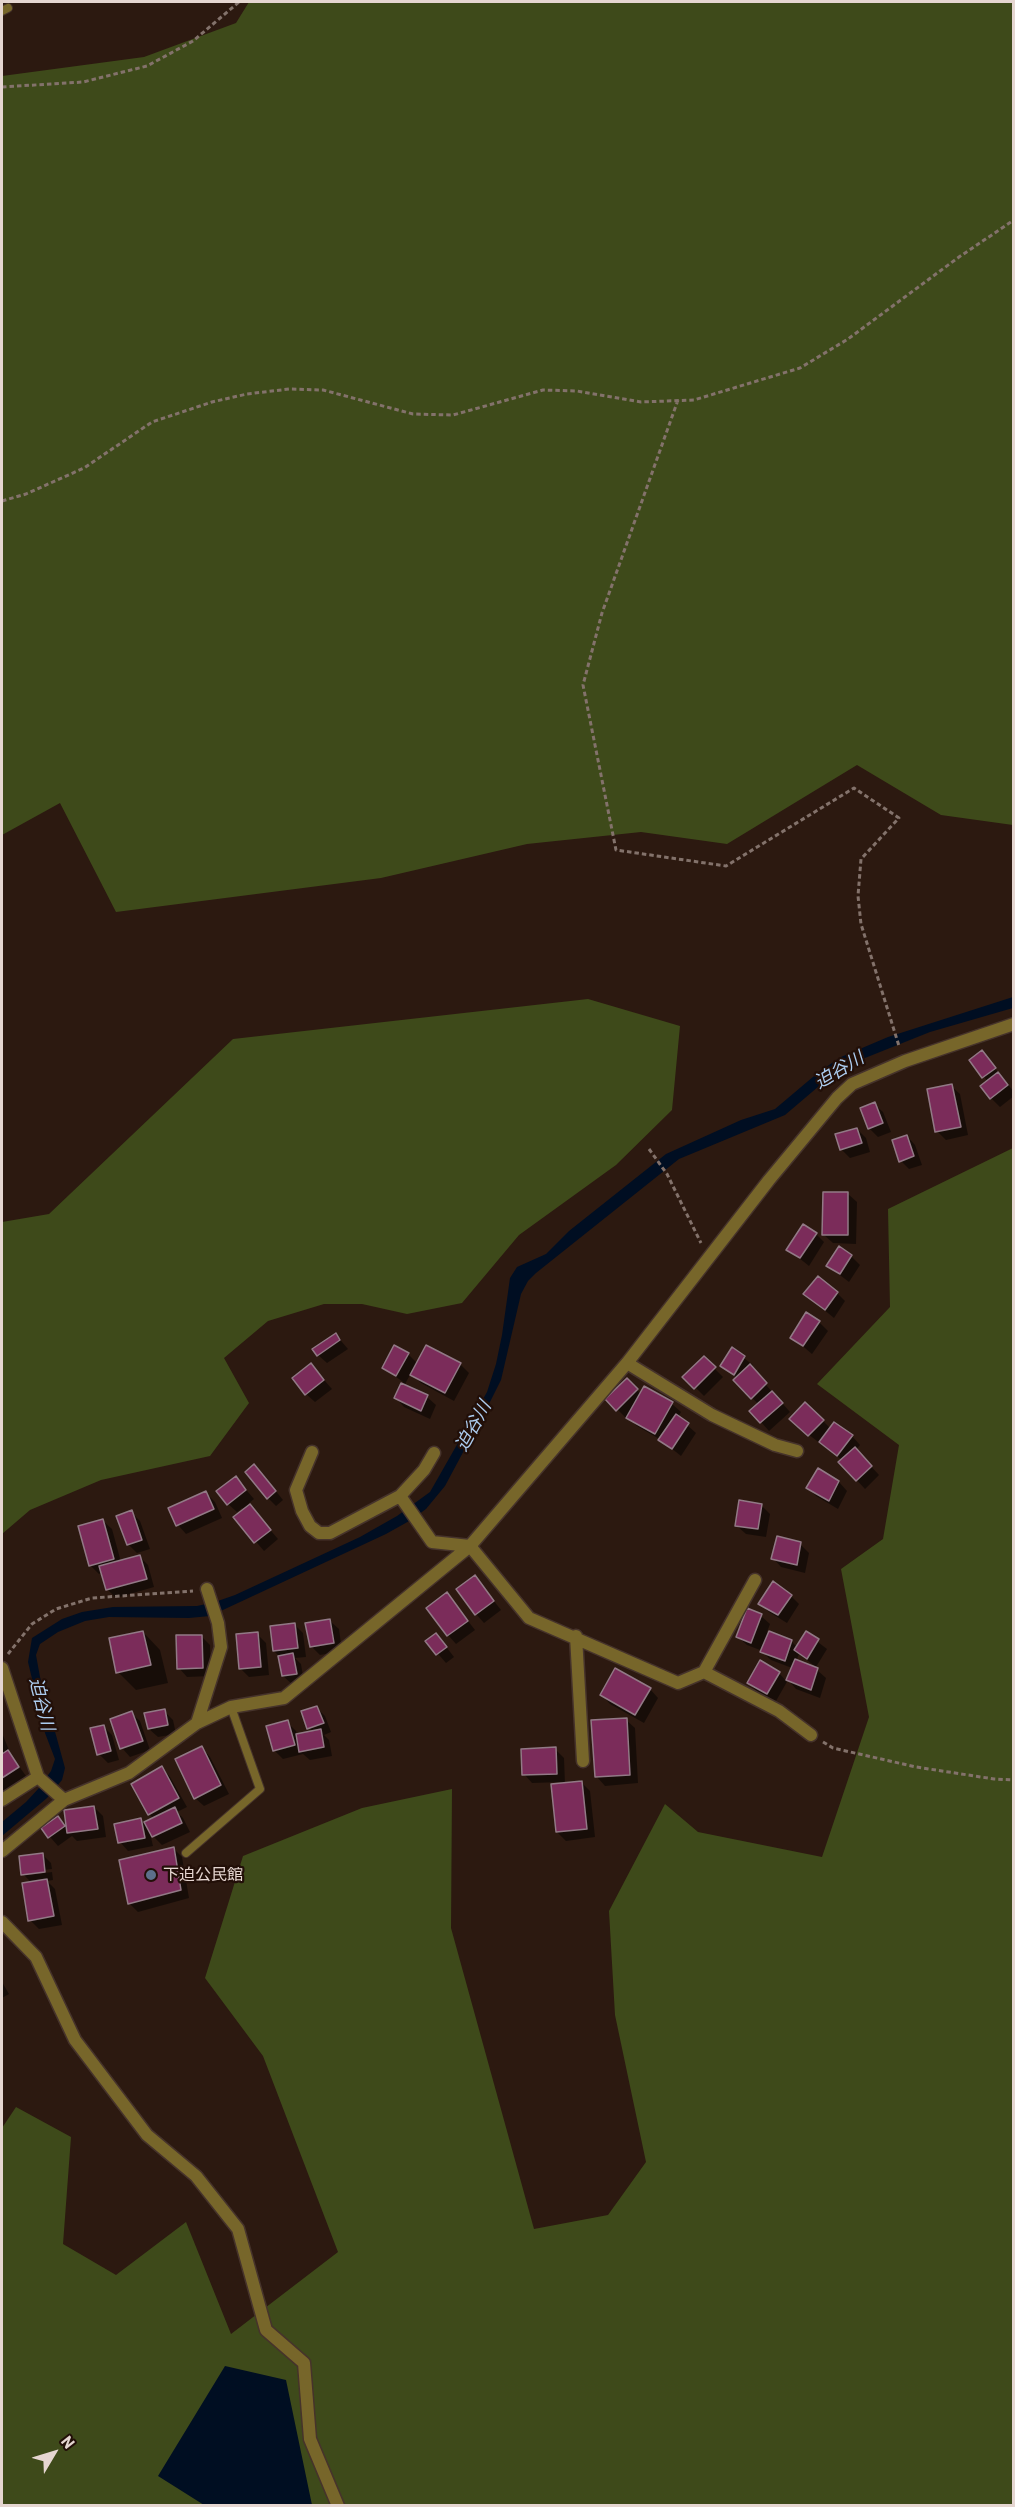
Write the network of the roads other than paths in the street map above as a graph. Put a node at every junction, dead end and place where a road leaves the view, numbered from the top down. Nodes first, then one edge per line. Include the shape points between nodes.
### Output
1 (1014, 1024) edge
2 (627, 1363) junction
3 (312, 1452) dead end
4 (797, 1452) dead end
5 (434, 1453) dead end
6 (402, 1499) junction
7 (470, 1546) junction
8 (756, 1580) dead end
9 (208, 1594) road end
10 (576, 1636) junction
11 (4, 1663) edge
12 (704, 1672) junction
13 (231, 1707) junction
14 (197, 1723) junction
15 (811, 1735) road end
16 (583, 1761) dead end
17 (38, 1777) junction
18 (60, 1797) junction
19 (2, 1800) edge
20 (2, 1851) edge
21 (186, 1852) dead end
22 (2, 1922) edge
23 (338, 2505) edge

1 - 2 street via 905,1060 852,1084
2 - 4 street via 712,1415
2 - 7 street
3 - 6 street via 296,1490 310,1526 319,1533 330,1533
5 - 6 street
6 - 7 street via 432,1542
7 - 10 street via 529,1618
7 - 13 street via 284,1698
8 - 12 street
9 - 14 street via 221,1647
10 - 12 street via 678,1683
10 - 16 street
11 - 17 street
12 - 15 street via 779,1712
13 - 14 street
13 - 21 lane via 260,1789
14 - 18 street via 129,1773
17 - 18 street
17 - 19 street
18 - 20 street
22 - 23 street via 36,1957 75,2040 147,2135 196,2176 238,2229 266,2330 304,2363 310,2439

